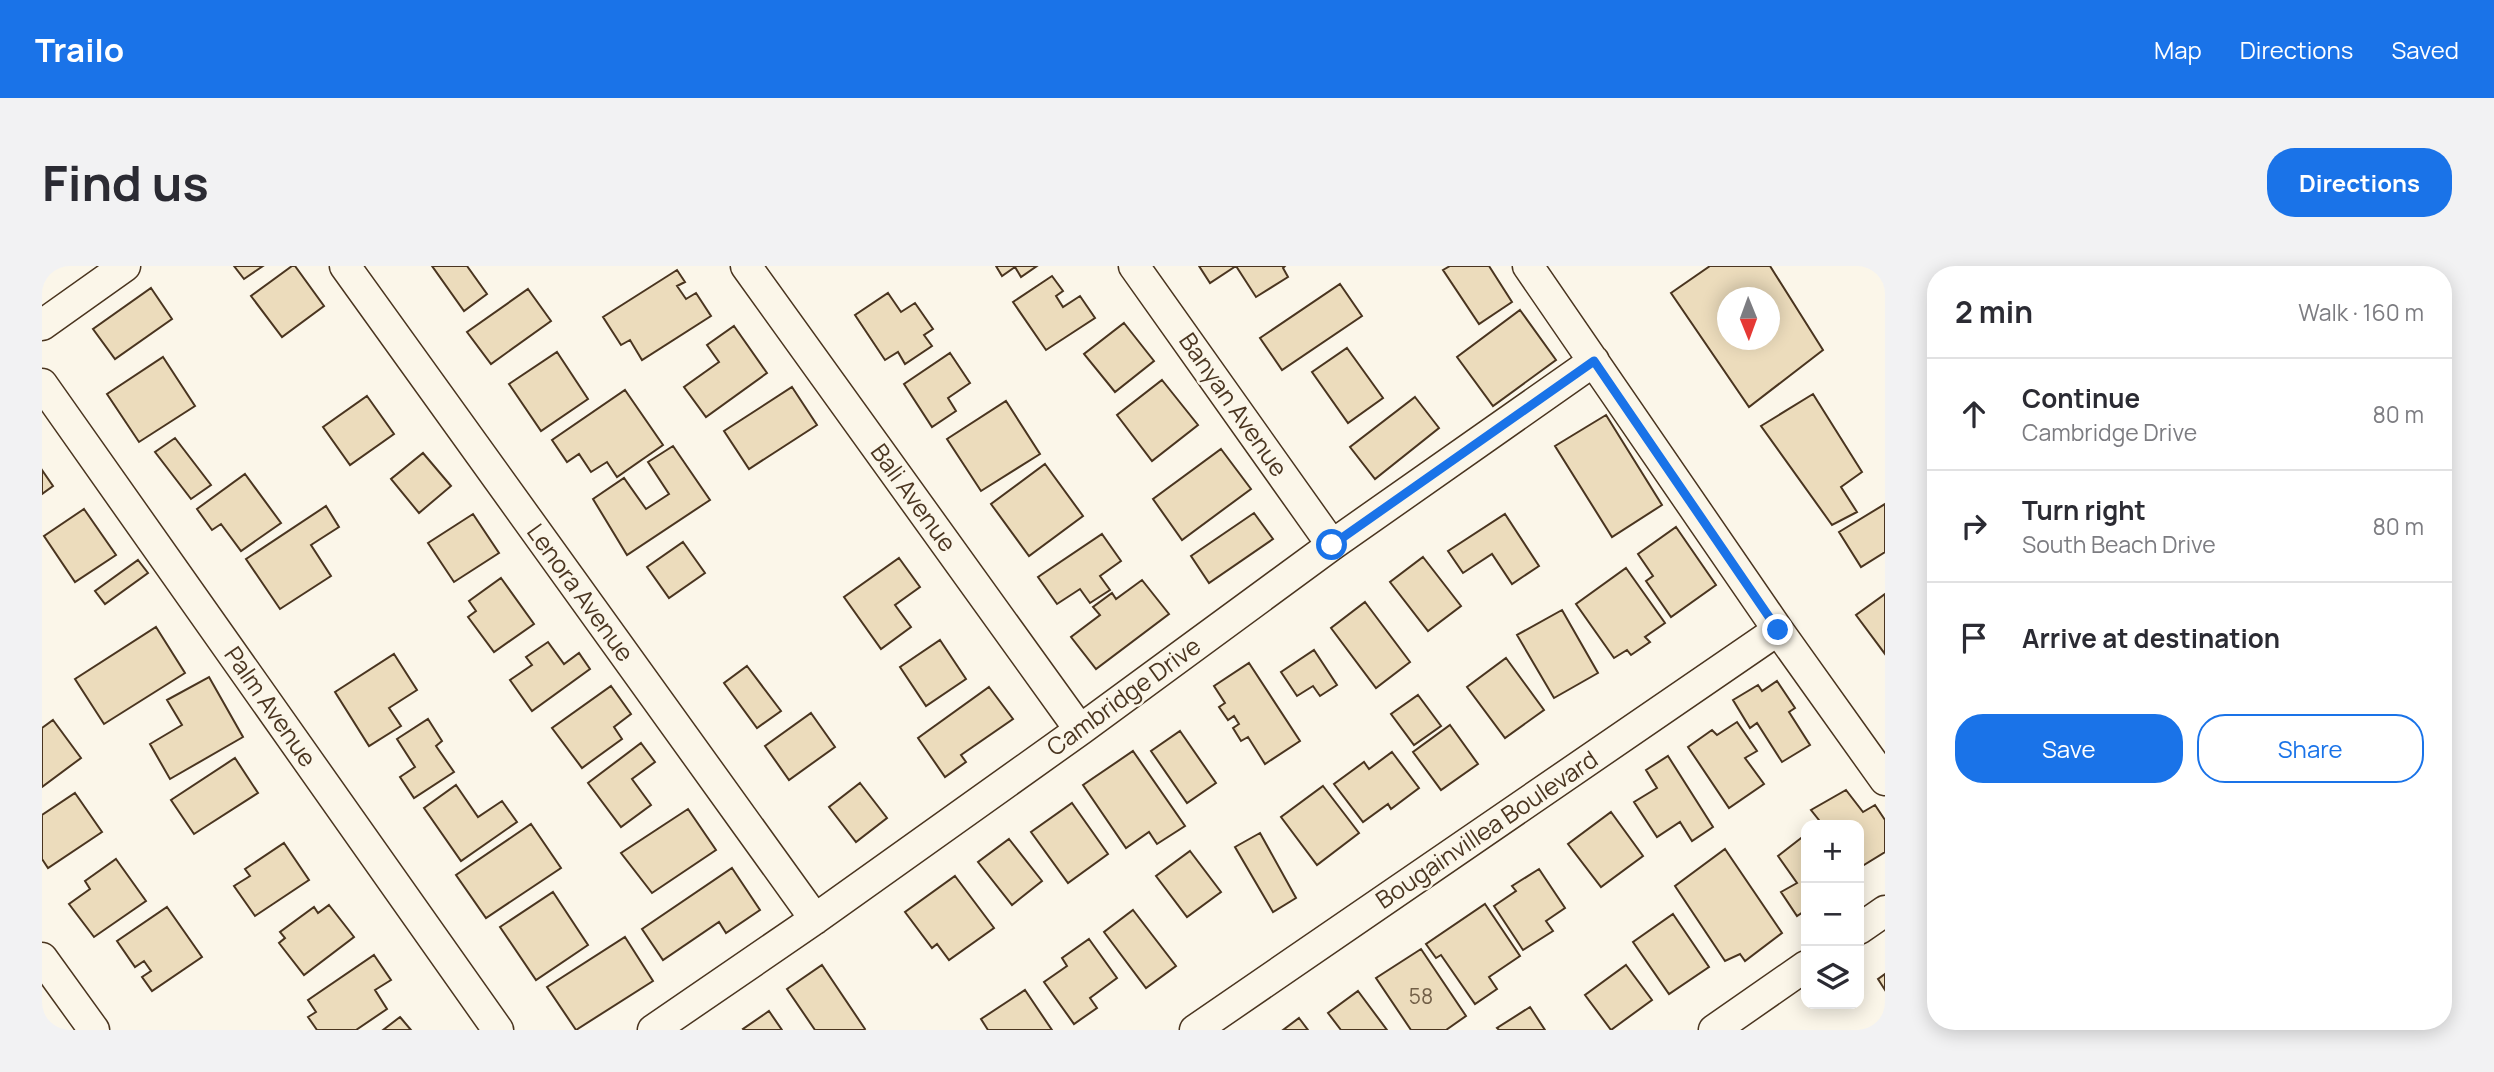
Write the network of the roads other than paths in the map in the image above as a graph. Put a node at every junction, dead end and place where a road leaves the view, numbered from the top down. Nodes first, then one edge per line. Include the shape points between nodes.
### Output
1 (125, 266) edge
2 (345, 266) edge
3 (746, 266) edge
4 (1134, 266) edge
5 (1528, 266) edge
6 (42, 325) edge
7 (1594, 361) junction
8 (42, 384) edge
9 (1332, 545) junction
10 (1778, 630) junction
11 (1080, 730) junction
12 (1885, 780) edge
13 (1885, 911) edge
14 (815, 919) junction
15 (1864, 926) edge
16 (42, 958) edge
17 (1801, 969) edge
18 (94, 1030) edge
19 (498, 1030) edge
20 (653, 1030) edge
21 (1195, 1030) edge
22 (1714, 1030) edge

1 - 6 street
2 - 14 street, Lenora Avenue
3 - 11 street, Bali Avenue
4 - 9 street, Banyan Avenue
5 - 7 street
7 - 9 street, Cambridge Drive
7 - 10 street
8 - 19 street, Palm Avenue
9 - 11 street, Cambridge Drive
10 - 12 street
10 - 21 street, Bougainvillea Boulevard
11 - 14 street, Cambridge Drive
13 - 15 street
14 - 20 street, Cambridge Drive
16 - 18 street
17 - 22 street

